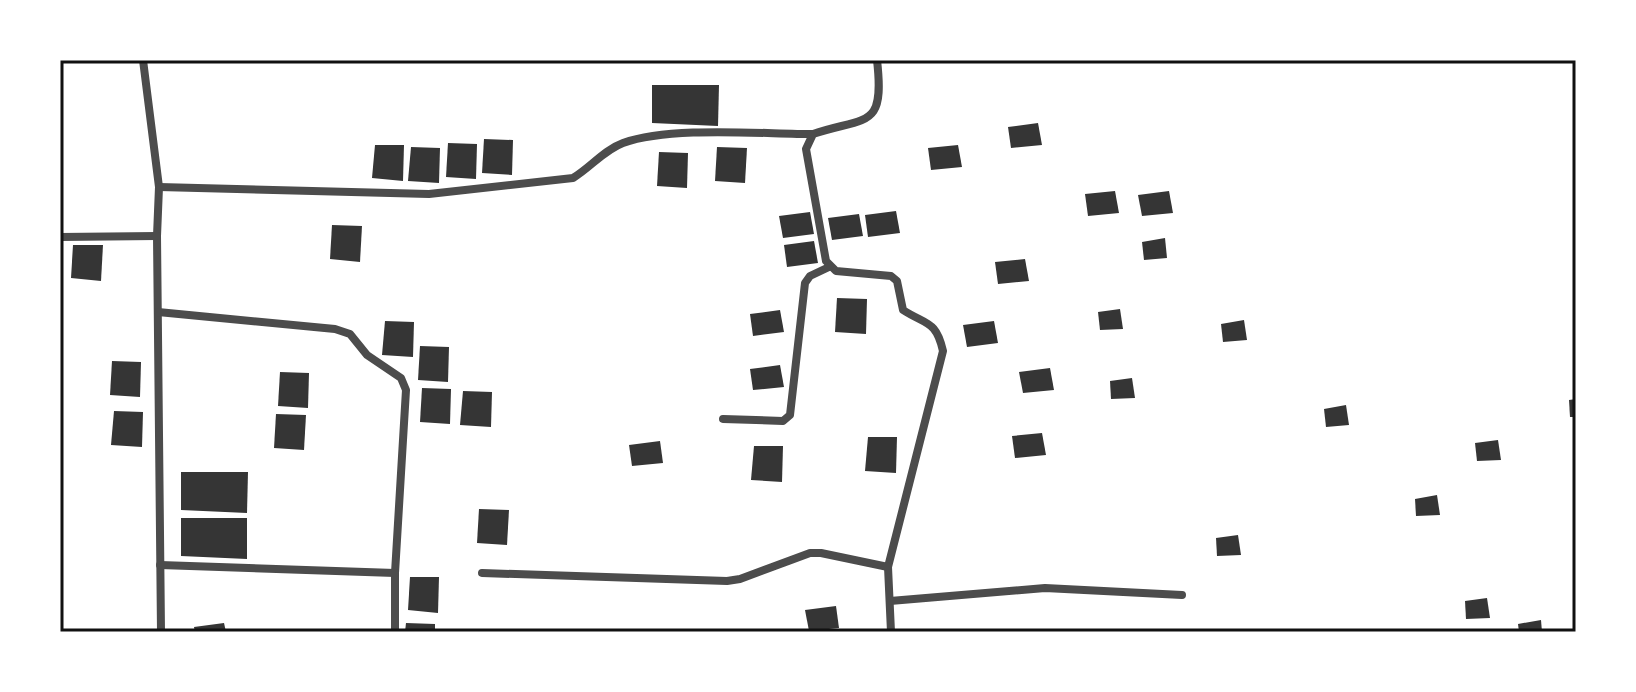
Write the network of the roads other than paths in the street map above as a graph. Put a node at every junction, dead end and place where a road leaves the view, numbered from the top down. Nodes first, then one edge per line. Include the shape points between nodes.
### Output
1 (143, 60) edge
2 (877, 60) edge
3 (813, 134) junction
4 (159, 187) junction
5 (157, 236) junction
6 (60, 237) edge
7 (829, 267) junction
8 (158, 312) junction
9 (723, 419) dead end
10 (160, 565) junction
11 (888, 567) junction
12 (395, 573) junction
13 (482, 573) dead end
14 (1182, 595) dead end
15 (890, 601) junction
16 (161, 632) edge
17 (395, 632) edge
18 (891, 632) edge

1 - 4 street
2 - 3 street via 881,88 876,108 863,122
3 - 4 street via 679,133 626,142 573,178 429,194
3 - 7 street via 806,149
4 - 5 street
5 - 6 street
5 - 8 street
7 - 9 street via 805,283 790,415 783,421
7 - 11 street via 891,276 903,310 936,329 943,351
8 - 10 street
8 - 12 street via 335,329 350,334 367,355 401,378 406,390
10 - 12 street
10 - 16 street
11 - 13 street via 810,553 727,581
11 - 15 street
12 - 17 street
14 - 15 street via 1045,588
15 - 18 street

